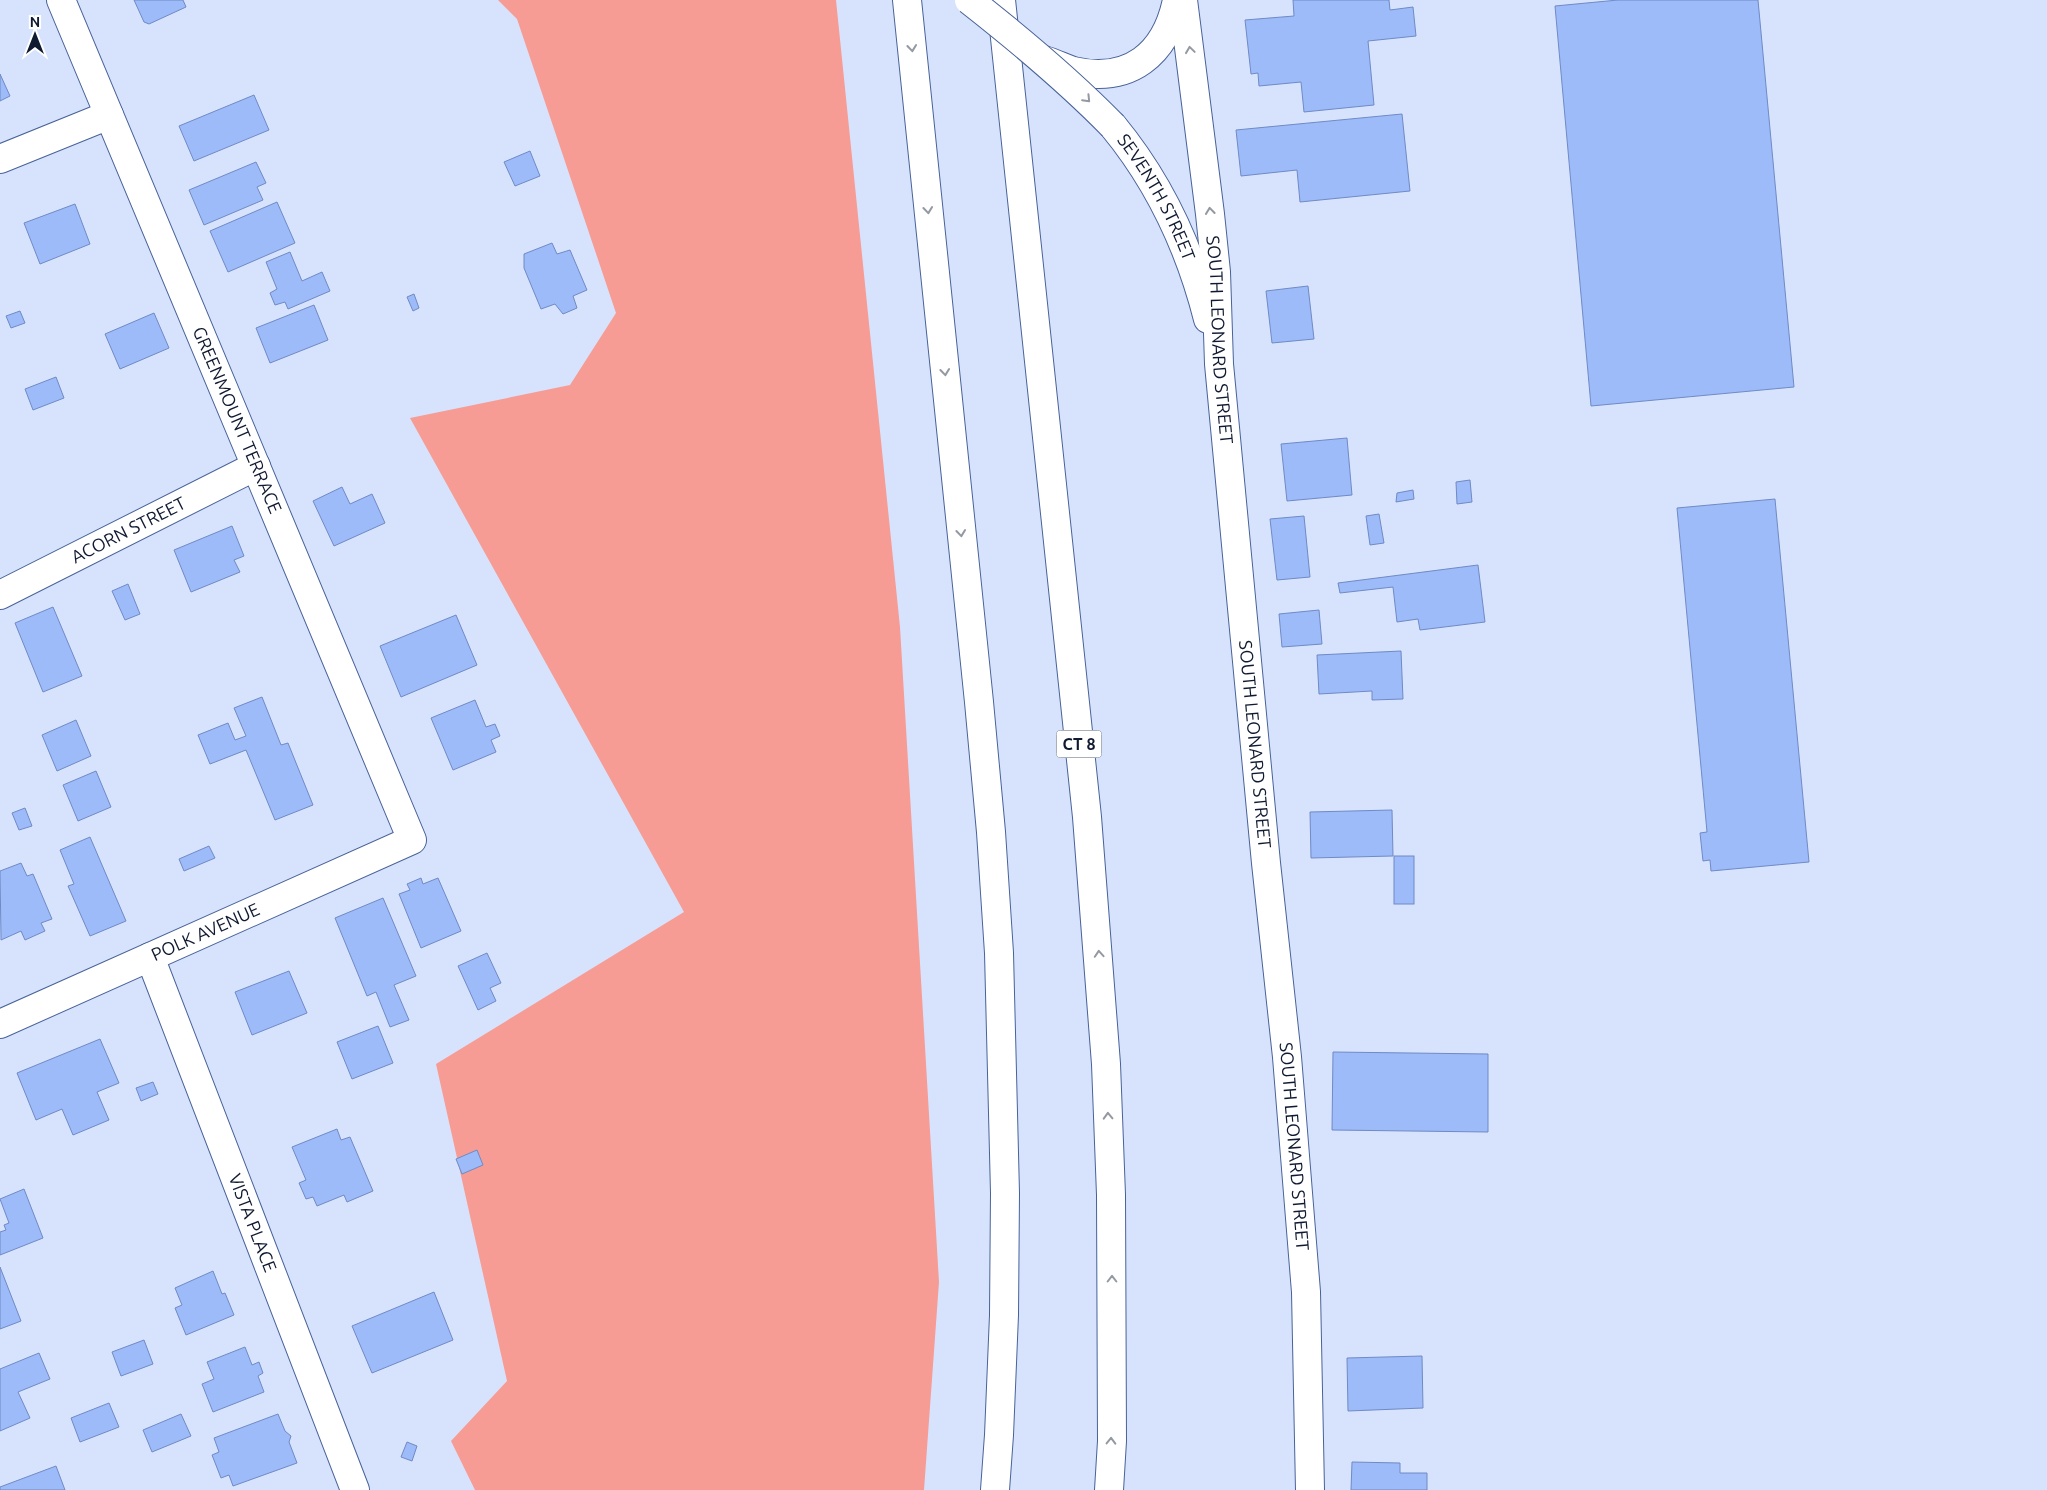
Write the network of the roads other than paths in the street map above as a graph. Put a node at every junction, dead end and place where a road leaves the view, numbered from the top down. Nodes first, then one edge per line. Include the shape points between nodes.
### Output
1 (62, 0) edge
2 (907, 0) edge
3 (969, 0) edge
4 (1001, 0) edge
5 (1177, 0) edge
6 (1183, 0) edge
7 (1044, 60) junction
8 (110, 115) junction
9 (0, 160) edge
10 (1219, 364) junction
11 (256, 466) junction
12 (0, 594) edge
13 (412, 840) joint
14 (150, 957) junction
15 (0, 1024) edge
16 (355, 1490) edge
17 (995, 1490) edge
18 (1109, 1490) edge
19 (1310, 1490) edge

1 - 8 main road, GREENMOUNT TERRACE
2 -> 17 main road via 979,702 999,953 1005,1202 1004,1315
3 - 7 main road, SEVENTH STREET, bridge
18 -> 4 main road, CT 8 via 1112,1432 1111,1196 1099,961 1087,817
5 - 7 main road, SEVENTH STREET via 1172,25 1160,45 1142,62 1122,71 1097,74
10 -> 6 main road, SOUTH LEONARD STREET via 1216,272
7 -> 10 main road, SEVENTH STREET, bridge via 1113,126 1135,153 1170,213 1184,244
8 - 9 main road
8 - 11 main road, GREENMOUNT TERRACE
10 - 19 main road, SOUTH LEONARD STREET via 1302,1236
11 - 12 main road, ACORN STREET
11 - 13 main road, GREENMOUNT TERRACE
13 - 14 main road, POLK AVENUE
14 - 15 main road, POLK AVENUE
14 - 16 main road, VISTA PLACE

